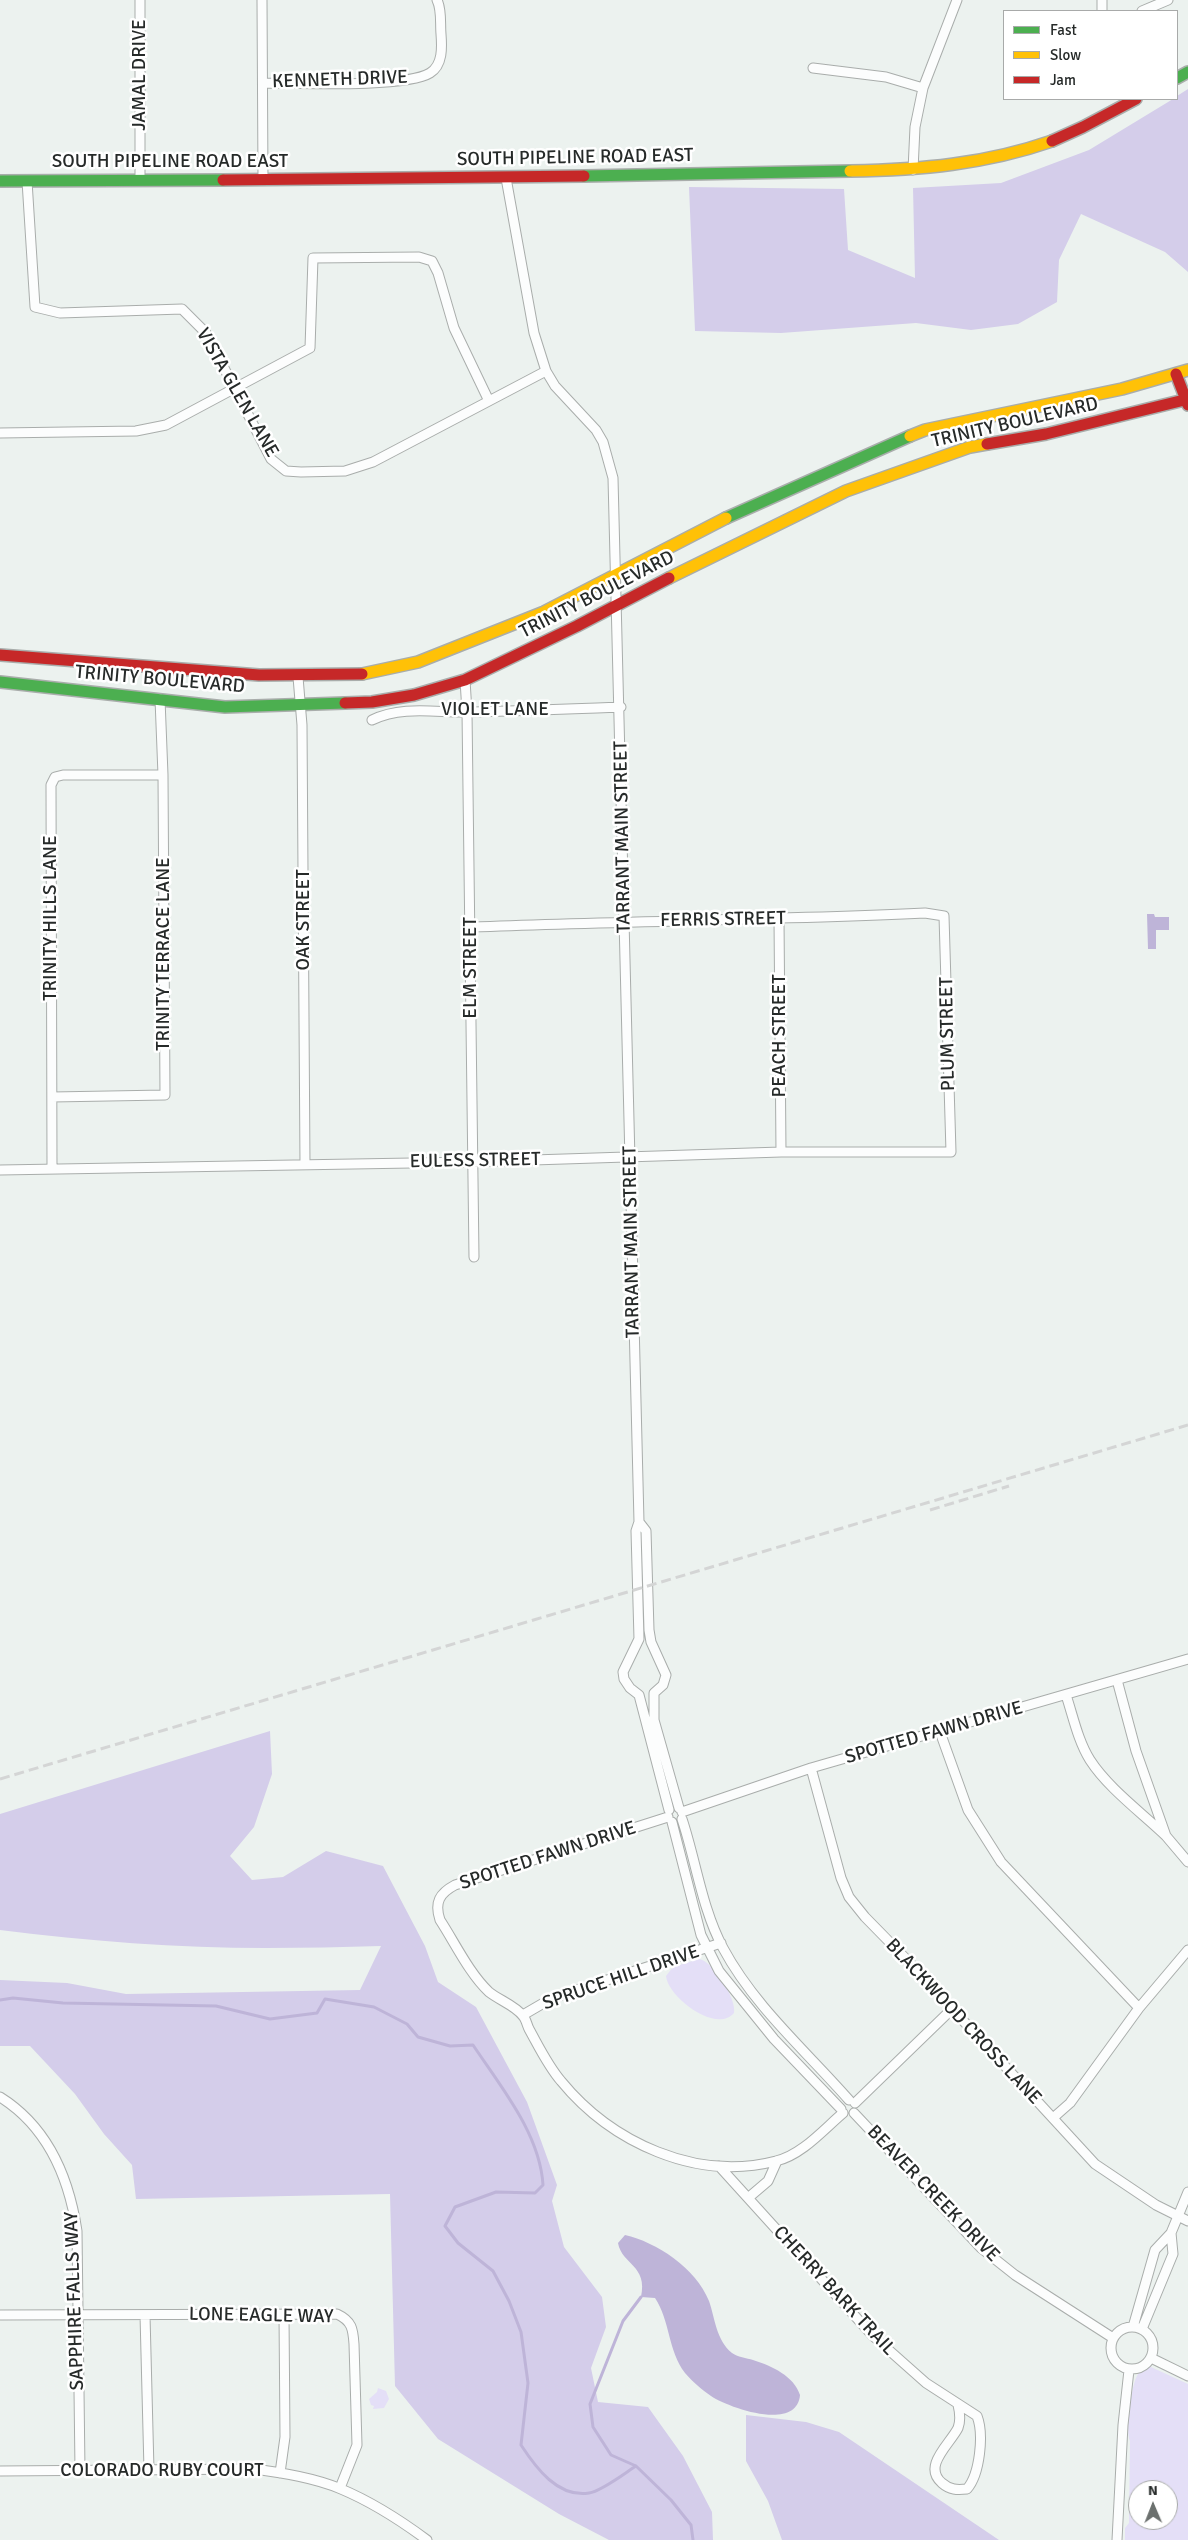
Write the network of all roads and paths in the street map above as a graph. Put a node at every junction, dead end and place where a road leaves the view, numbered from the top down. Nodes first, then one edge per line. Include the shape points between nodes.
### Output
1 (140, 0) edge
2 (262, 0) edge
3 (437, 0) edge
4 (957, 0) edge
5 (1168, 0) edge
6 (1144, 10) edge
7 (813, 68) dead end
8 (263, 83) junction
9 (923, 88) junction
10 (1134, 100) edge
11 (913, 170) junction
12 (506, 178) junction
13 (27, 180) junction
14 (140, 180) junction
15 (264, 180) junction
16 (0, 181) edge
17 (1188, 370) edge
18 (546, 371) junction
19 (1176, 374) junction
20 (234, 389) junction
21 (488, 400) junction
22 (1187, 402) edge
23 (0, 433) edge
24 (617, 573) junction
25 (618, 603) junction
26 (0, 655) edge
27 (298, 677) junction
28 (465, 680) junction
29 (0, 682) edge
30 (160, 699) junction
31 (302, 705) junction
32 (621, 708) junction
33 (467, 712) junction
34 (372, 720) dead end
35 (163, 775) junction
36 (944, 916) joint
37 (779, 920) junction
38 (625, 921) junction
39 (472, 927) junction
40 (52, 1097) junction
41 (781, 1152) junction
42 (951, 1152) joint
43 (630, 1156) junction
44 (471, 1162) junction
45 (305, 1164) junction
46 (52, 1168) junction
47 (0, 1170) edge
48 (474, 1257) dead end
49 (642, 1588) junction
50 (1188, 1659) edge
51 (1117, 1680) junction
52 (654, 1693) junction
53 (639, 1695) junction
54 (1066, 1695) junction
55 (940, 1732) junction
56 (811, 1768) junction
57 (675, 1815) junction
58 (1166, 1836) junction
59 (1188, 1862) edge
60 (721, 1944) junction
61 (708, 1948) junction
62 (1188, 1950) edge
63 (1139, 2008) junction
64 (952, 2009) junction
65 (523, 2015) junction
66 (0, 2097) edge
67 (852, 2102) junction
68 (842, 2111) junction
69 (854, 2113) junction
70 (1053, 2118) junction
71 (777, 2161) junction
72 (718, 2166) junction
73 (1188, 2192) edge
74 (748, 2198) junction
75 (1177, 2216) junction
76 (1188, 2221) edge
77 (1171, 2233) junction
78 (0, 2315) edge
79 (77, 2315) junction
80 (145, 2315) junction
81 (284, 2315) junction
82 (1137, 2328) junction
83 (1113, 2338) junction
84 (1151, 2358) junction
85 (1130, 2370) junction
86 (1188, 2376) edge
87 (958, 2405) junction
88 (0, 2470) edge
89 (80, 2470) junction
90 (149, 2470) junction
91 (280, 2473) junction
92 (340, 2488) junction
93 (427, 2540) edge
94 (1117, 2540) edge

1 - 14 street, JAMAL DRIVE
2 - 8 street
3 - 8 street, KENNETH DRIVE via 442,46 441,55 430,73 416,78 378,82
4 - 9 street
5 - 6 street
7 - 9 street via 886,77
8 - 15 street
9 - 11 street via 915,127
10 - 11 main road, SOUTH PIPELINE ROAD EAST via 1076,131 1031,148 965,165
11 - 12 main road, SOUTH PIPELINE ROAD EAST
12 - 15 main road, SOUTH PIPELINE ROAD EAST
12 - 18 street, TARRANT MAIN STREET via 534,333
13 - 14 main road, SOUTH PIPELINE ROAD EAST
13 - 16 main road, SOUTH PIPELINE ROAD EAST
13 - 20 street, VISTA GLEN LANE via 35,307 60,314 182,309 206,334
14 - 15 main road, SOUTH PIPELINE ROAD EAST
17 - 19 main road, TRINITY BOULEVARD
18 - 21 street, VISTA GLEN LANE
18 - 24 street, TARRANT MAIN STREET via 603,442 613,478
19 - 22 main road
19 - 24 main road, TRINITY BOULEVARD via 1122,389 925,430 752,505
20 - 21 street, VISTA GLEN LANE via 271,459 286,471 294,472 344,471 373,462
20 - 21 street via 310,348 313,258 419,257 432,261 438,273 454,328
20 - 23 street via 166,425 136,431
22 - 25 main road, TRINITY BOULEVARD via 1055,432 970,447 929,460 846,491
24 - 25 street, TARRANT MAIN STREET
24 - 27 main road, TRINITY BOULEVARD via 544,612 418,662 370,674
25 - 28 main road, TRINITY BOULEVARD
25 - 32 street, TARRANT MAIN STREET
26 - 27 main road, TRINITY BOULEVARD
27 - 31 street, OAK STREET
28 - 31 main road, TRINITY BOULEVARD via 372,702
28 - 33 street, ELM STREET
29 - 30 main road, TRINITY BOULEVARD
30 - 31 main road, TRINITY BOULEVARD via 225,707
30 - 35 street, TRINITY TERRACE LANE
31 - 45 street, OAK STREET
32 - 33 street, VIOLET LANE
32 - 38 street, TARRANT MAIN STREET
33 - 34 street, VIOLET LANE via 397,712
33 - 39 street, ELM STREET
35 - 40 street, TRINITY HILLS LANE via 63,775 55,777 51,785
35 - 40 street, TRINITY TERRACE LANE via 165,1095
36 - 37 street, FERRIS STREET via 925,913
36 - 42 street, PLUM STREET
37 - 38 street, FERRIS STREET
37 - 41 street, PEACH STREET
38 - 39 street, FERRIS STREET
38 - 43 street, TARRANT MAIN STREET
39 - 44 street, ELM STREET
40 - 46 street, TRINITY HILLS LANE
41 - 42 street, EULESS STREET
41 - 43 street, EULESS STREET
43 - 44 street, EULESS STREET
43 - 49 street, TARRANT MAIN STREET via 639,1522 646,1531
44 - 45 street, EULESS STREET
44 - 48 street, ELM STREET
45 - 46 street, EULESS STREET
46 - 47 street, EULESS STREET
49 - 52 street via 651,1642 666,1675 663,1685
49 - 53 street via 639,1639 624,1672 624,1679
50 - 51 street, SPOTTED FAWN DRIVE
51 - 54 street, SPOTTED FAWN DRIVE
51 - 58 street via 1138,1758
52 - 53 street
52 - 57 street via 654,1720
53 - 57 street
54 - 55 street, SPOTTED FAWN DRIVE
54 - 58 street via 1090,1760
55 - 56 street, SPOTTED FAWN DRIVE
55 - 63 street via 968,1810 1002,1862
56 - 57 street, SPOTTED FAWN DRIVE
56 - 64 street, BLACKWOOD CROSS LANE via 849,1897
57 - 60 street
57 - 61 street via 696,1917
57 - 65 street, SPOTTED FAWN DRIVE via 443,1892 438,1905 440,1920 489,1991
58 - 59 street
60 - 61 street, SPRUCE HILL DRIVE
60 - 67 street via 765,2008
61 - 65 street, SPRUCE HILL DRIVE via 568,1993
61 - 68 street via 719,1970 740,1998
62 - 63 street
63 - 70 street via 1070,2103
64 - 67 street
64 - 70 street, BLACKWOOD CROSS LANE
65 - 72 street via 559,2079 596,2117 660,2154
66 - 79 street, SAPPHIRE FALLS WAY via 22,2113 39,2132 65,2178 77,2231
67 - 68 street via 843,2103
67 - 69 street via 856,2108
68 - 69 street via 849,2115
68 - 71 street via 799,2150
69 - 83 street, BEAVER CREEK DRIVE via 981,2248 1015,2275
70 - 75 street, BLACKWOOD CROSS LANE via 1095,2164
71 - 72 street
71 - 74 street via 768,2181
72 - 74 street, CHERRY BARK TRAIL
73 - 75 street
74 - 87 street, CHERRY BARK TRAIL via 873,2336 926,2383
75 - 76 street, BLACKWOOD CROSS LANE
75 - 77 street
77 - 82 street via 1172,2254
77 - 82 street via 1155,2250
78 - 79 street, LONE EAGLE WAY
79 - 80 street, LONE EAGLE WAY
79 - 89 street, SAPPHIRE FALLS WAY
80 - 81 street, LONE EAGLE WAY
80 - 90 street
81 - 91 street via 285,2437
81 - 92 street, LONE EAGLE WAY via 337,2314 348,2320 353,2329 357,2445
82 - 83 street via 1121,2330
82 - 84 street via 1152,2338 1154,2352
83 - 85 street via 1112,2355 1121,2366
84 - 85 street via 1141,2368
84 - 86 street
85 - 94 street via 1123,2425
87 - 87 street, CHERRY BARK TRAIL via 977,2416 980,2429 978,2472 968,2489 958,2490 949,2488 936,2478 935,2469 936,2461 958,2428 961,2418
88 - 89 street, COLORADO RUBY COURT
89 - 90 street, COLORADO RUBY COURT
90 - 91 street, COLORADO RUBY COURT via 255,2469
91 - 92 street, COLORADO RUBY COURT
92 - 93 street, COLORADO RUBY COURT via 398,2519

